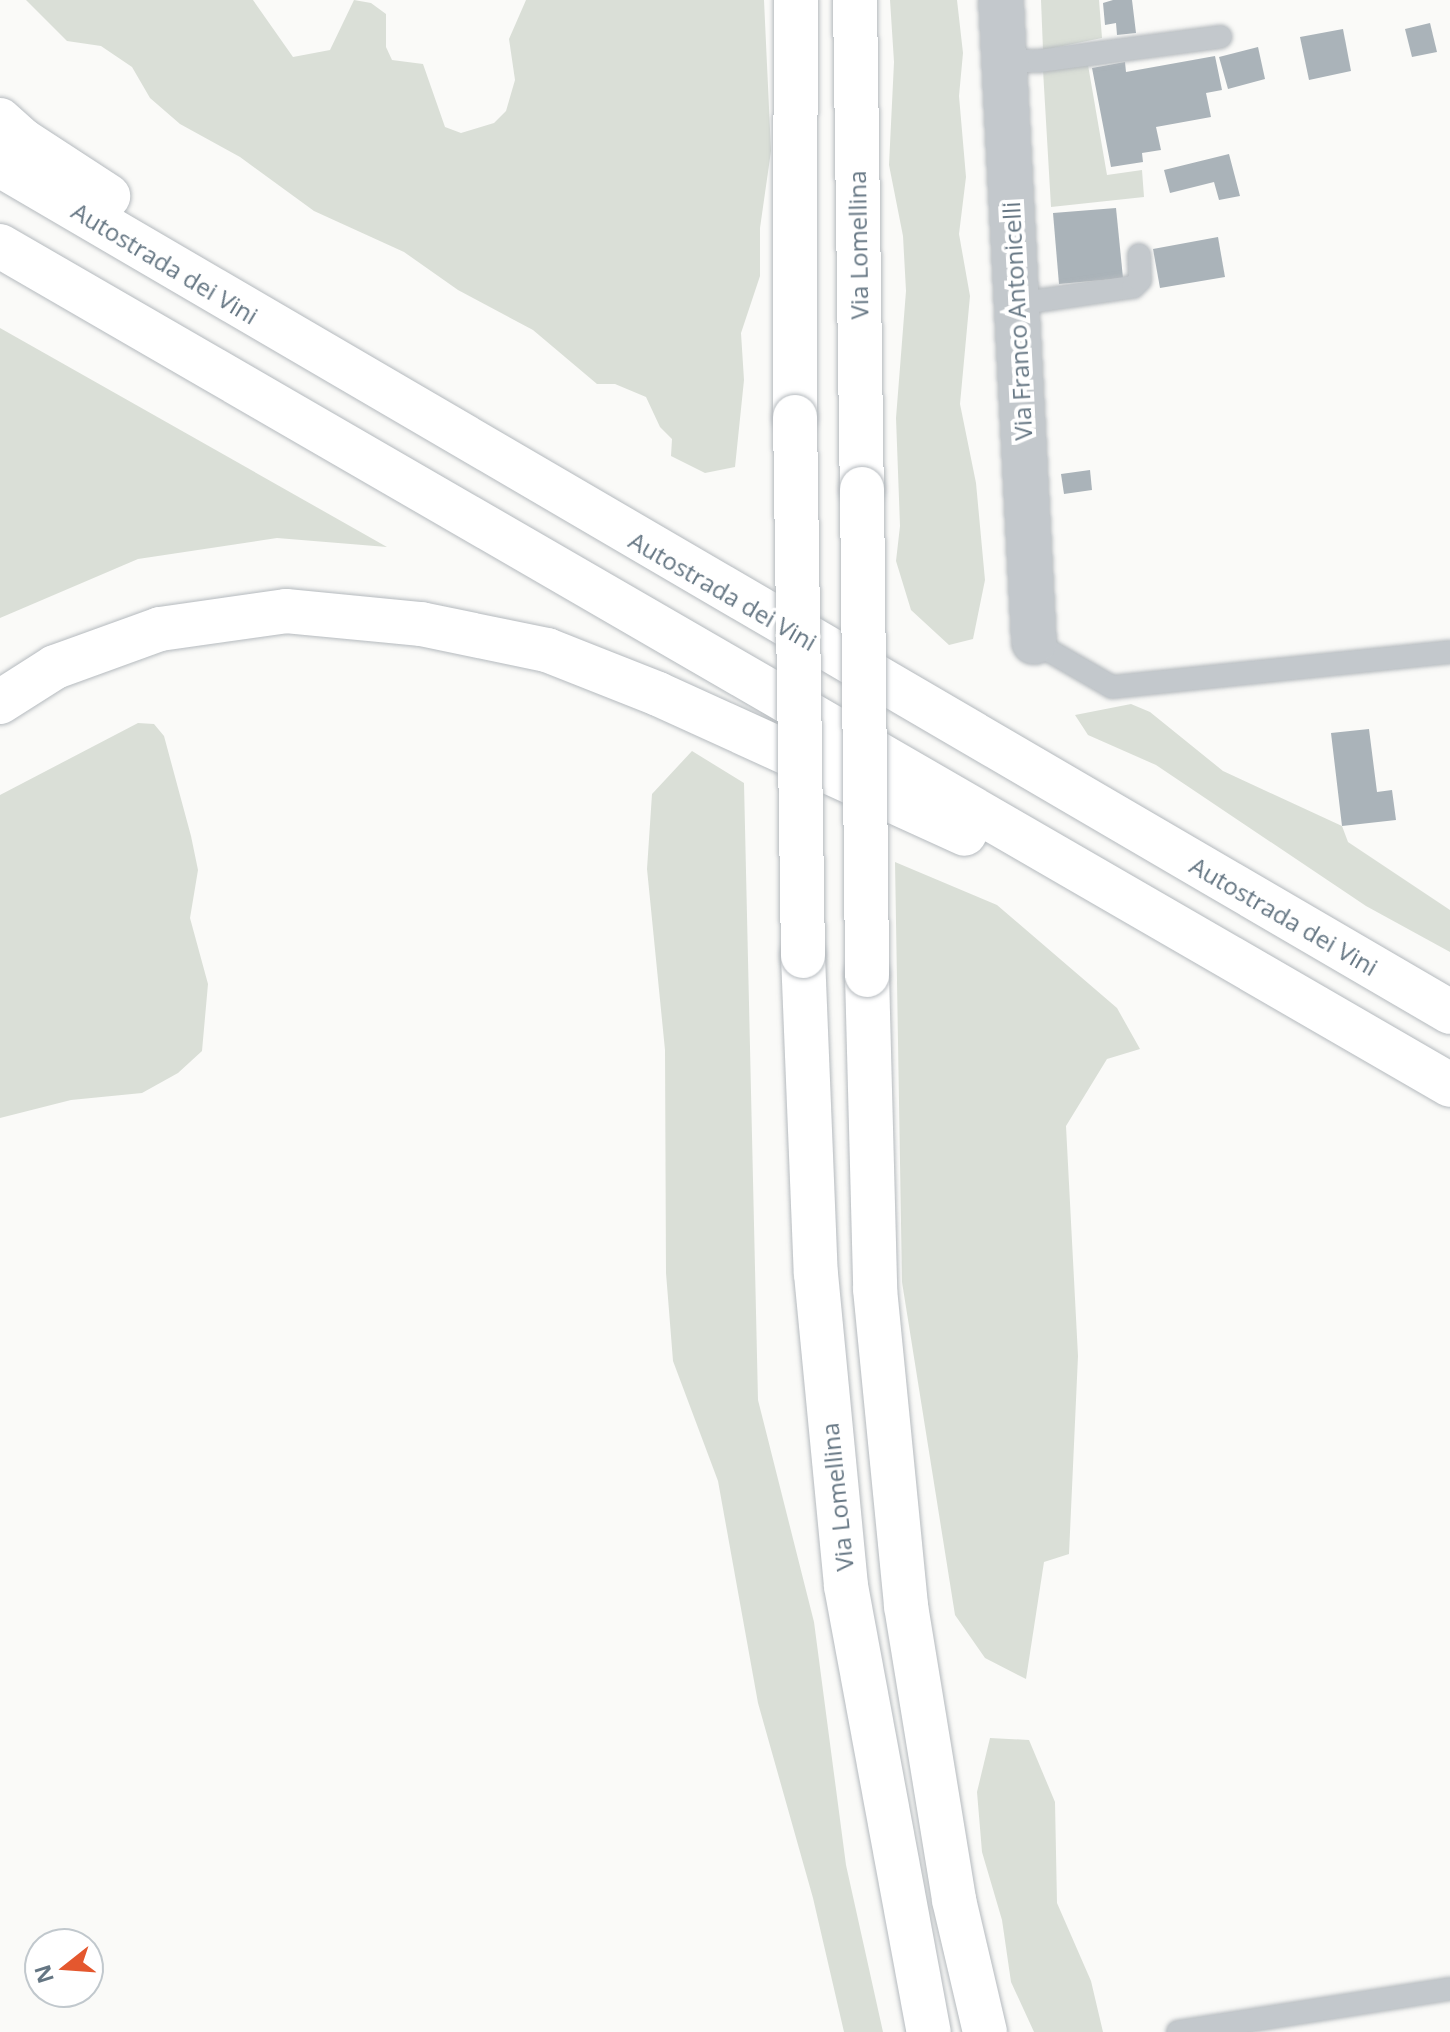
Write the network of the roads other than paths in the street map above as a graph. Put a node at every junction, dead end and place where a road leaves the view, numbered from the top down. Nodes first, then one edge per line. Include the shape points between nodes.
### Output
1 (796, 0) edge
2 (855, 0) edge
3 (1001, 0) edge
4 (1220, 37) dead end
5 (1004, 61) junction
6 (0, 120) edge
7 (0, 165) edge
8 (0, 246) edge
9 (1139, 255) dead end
10 (1016, 304) junction
11 (593, 516) junction
12 (1034, 642) joint
13 (1450, 652) edge
14 (0, 702) edge
15 (1200, 943) junction
16 (1450, 1012) edge
17 (1450, 1085) edge
18 (1450, 1989) edge
19 (929, 2032) edge
20 (985, 2032) edge
21 (1178, 2032) edge

1 - 19 main road, Via Lomellina, bridge via 795,417 803,956 816,1274 846,1586
2 - 20 main road, Via Lomellina, bridge via 875,1289 906,1606 954,1900
3 - 5 street, Via Franco Antonicelli
4 - 5 lane
5 - 10 street, Via Franco Antonicelli
6 - 11 main road via 135,213 487,431
7 - 11 main road, Autostrada dei Vini
8 - 15 main road
9 - 10 lane via 1140,280 1133,287
10 - 12 street, Via Franco Antonicelli
11 - 16 main road, Autostrada dei Vini
12 - 13 lane via 1112,687
14 - 15 main road via 55,667 160,629 286,611 421,624 547,650 658,694
15 - 17 main road
18 - 21 lane

